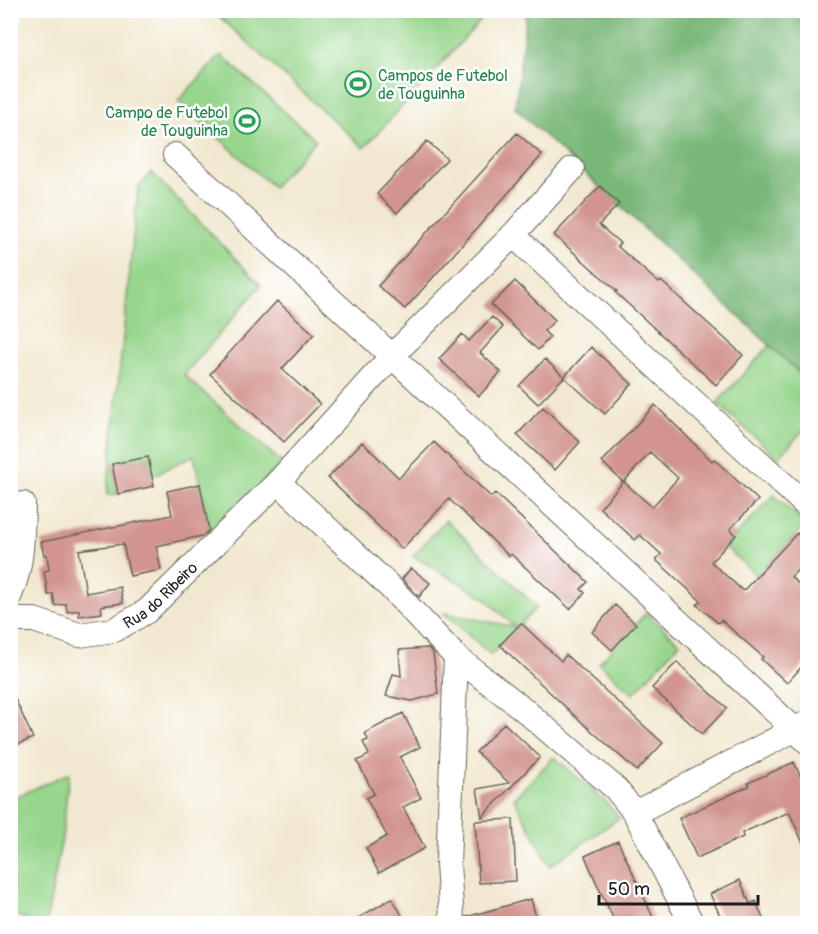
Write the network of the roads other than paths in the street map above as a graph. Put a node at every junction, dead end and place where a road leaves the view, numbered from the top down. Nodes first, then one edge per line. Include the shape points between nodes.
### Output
1 (175, 155) dead end
2 (572, 169) dead end
3 (513, 235) junction
4 (393, 356) junction
5 (278, 482) junction
6 (23, 504) dead end
7 (807, 507) edge
8 (10, 595) edge
9 (10, 620) edge
10 (456, 657) junction
11 (803, 732) edge
12 (635, 813) junction
13 (454, 924) edge
14 (692, 924) edge

1 - 4 street
2 - 3 street, Rua do Ribeiro
3 - 4 street, Rua do Ribeiro
3 - 7 street
4 - 5 street, Rua do Ribeiro
4 - 11 street
5 - 9 street, Rua do Ribeiro via 147,611 114,630 79,635 34,620
5 - 10 street via 389,586
6 - 8 street via 22,550
10 - 12 street via 582,759 616,789
10 - 13 street via 448,864
11 - 12 street
12 - 14 street

